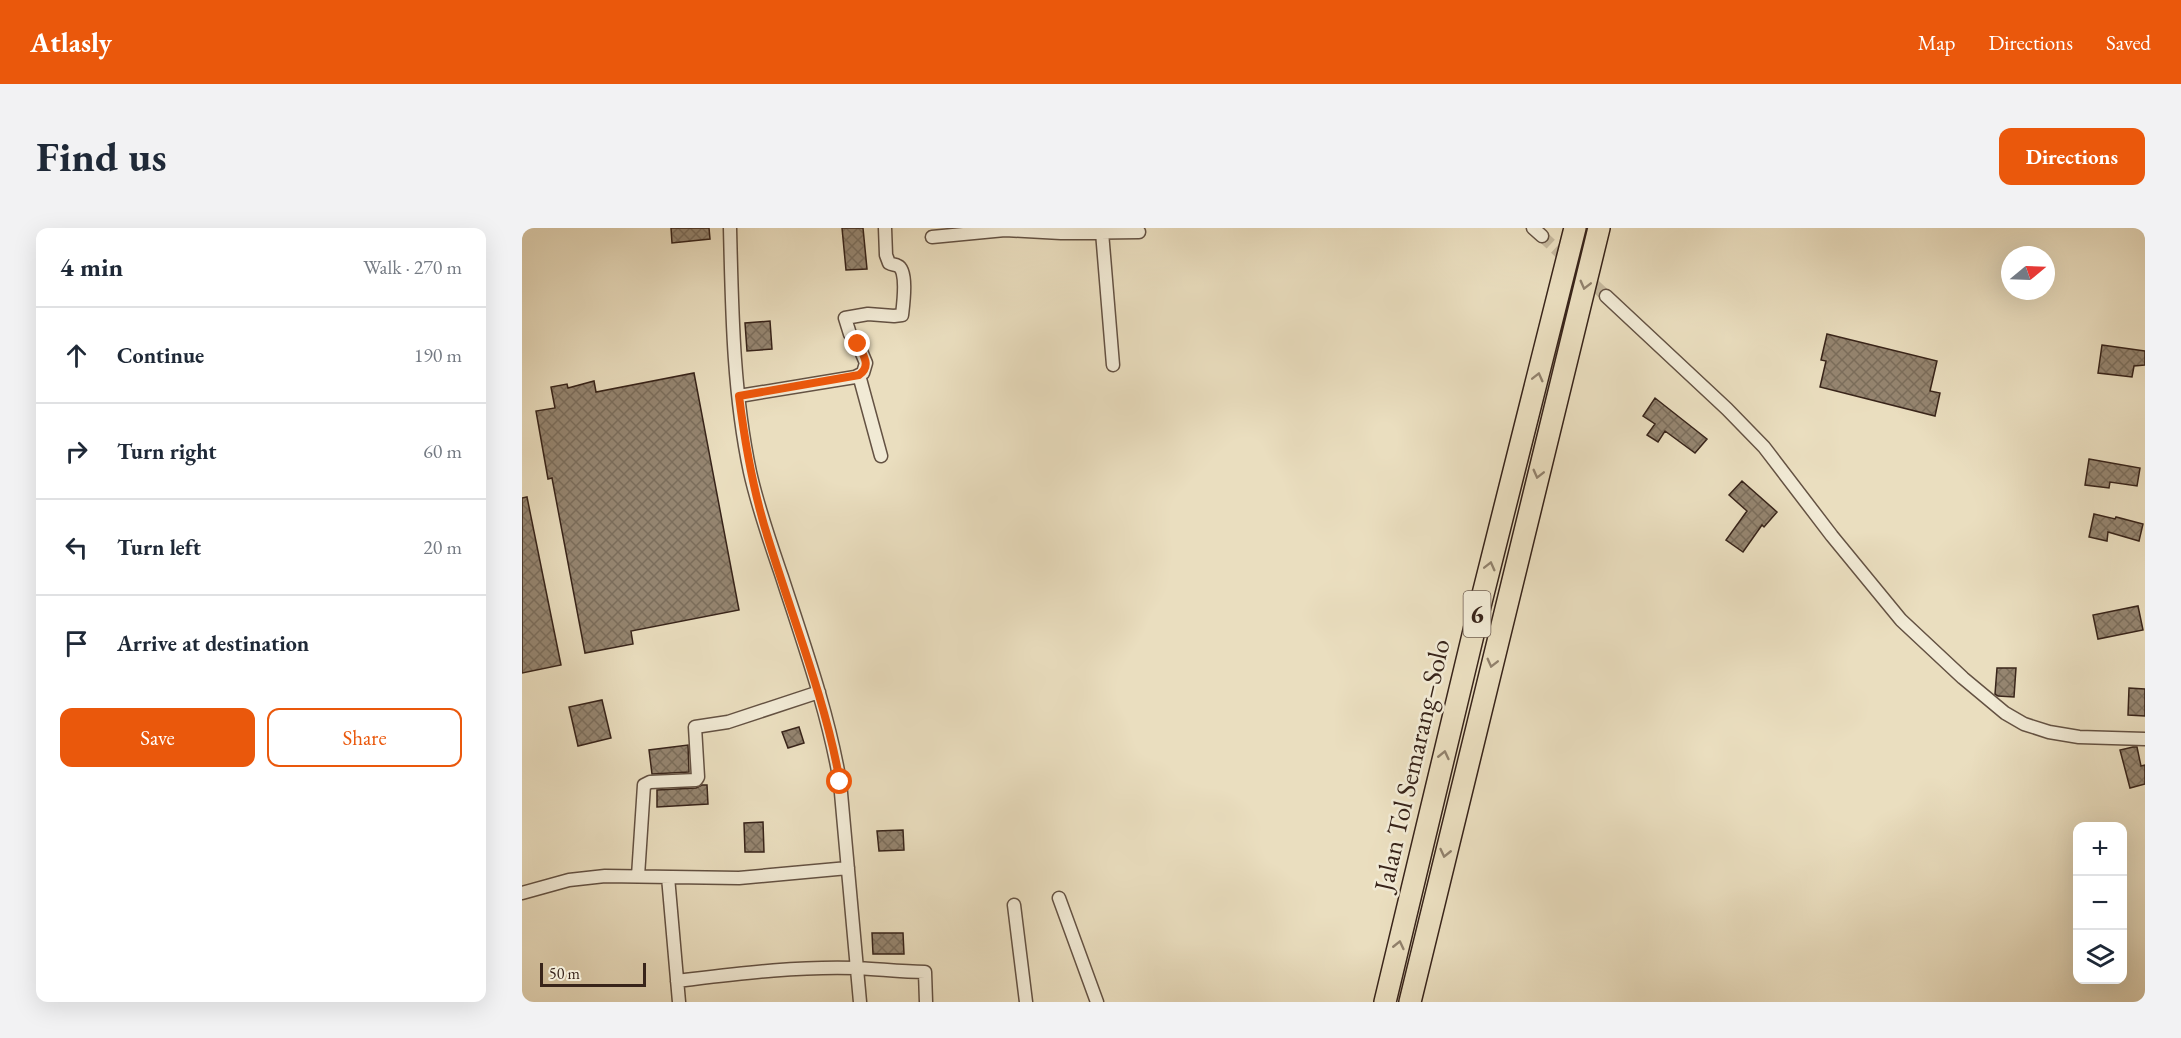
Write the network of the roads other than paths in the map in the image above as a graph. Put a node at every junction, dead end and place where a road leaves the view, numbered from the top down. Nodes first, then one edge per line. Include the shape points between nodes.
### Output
1 (730, 228) edge
2 (885, 228) edge
3 (1575, 228) edge
4 (1599, 228) edge
5 (1004, 229) edge
6 (1102, 232) junction
7 (1139, 232) dead end
8 (932, 237) dead end
9 (1606, 296) tunnel mouth
10 (1113, 365) dead end
11 (859, 375) junction
12 (739, 396) junction
13 (881, 456) dead end
14 (819, 693) junction
15 (2145, 739) edge
16 (848, 868) junction
17 (638, 876) junction
18 (668, 877) junction
19 (522, 893) edge
20 (1059, 898) dead end
21 (1014, 905) dead end
22 (857, 968) junction
23 (677, 981) junction
24 (679, 1002) edge
25 (860, 1002) edge
26 (926, 1002) edge
27 (1026, 1002) edge
28 (1097, 1002) edge
29 (1385, 1002) edge
30 (1410, 1002) edge

1 - 12 street
2 - 11 street via 889,263 902,270 902,315 845,318 866,363
29 -> 3 highway, Jalan Tol Semarang–Solo / 6
4 -> 30 highway, Jalan Tol Semarang–Solo / 6
5 - 6 street
5 - 8 street
6 - 7 street
6 - 10 street
9 - 15 street via 1742,423 1901,620 1991,702 2024,724 2049,732
11 - 12 street
11 - 13 street
12 - 14 street via 750,472
14 - 16 street via 840,782
14 - 17 street via 728,722 696,727 696,780 644,785
16 - 18 street via 749,878
16 - 22 street
17 - 18 street
17 - 19 street via 569,880
18 - 23 street
20 - 28 street
21 - 27 street
22 - 23 street via 755,972
22 - 25 street
22 - 26 street via 925,972
23 - 24 street

